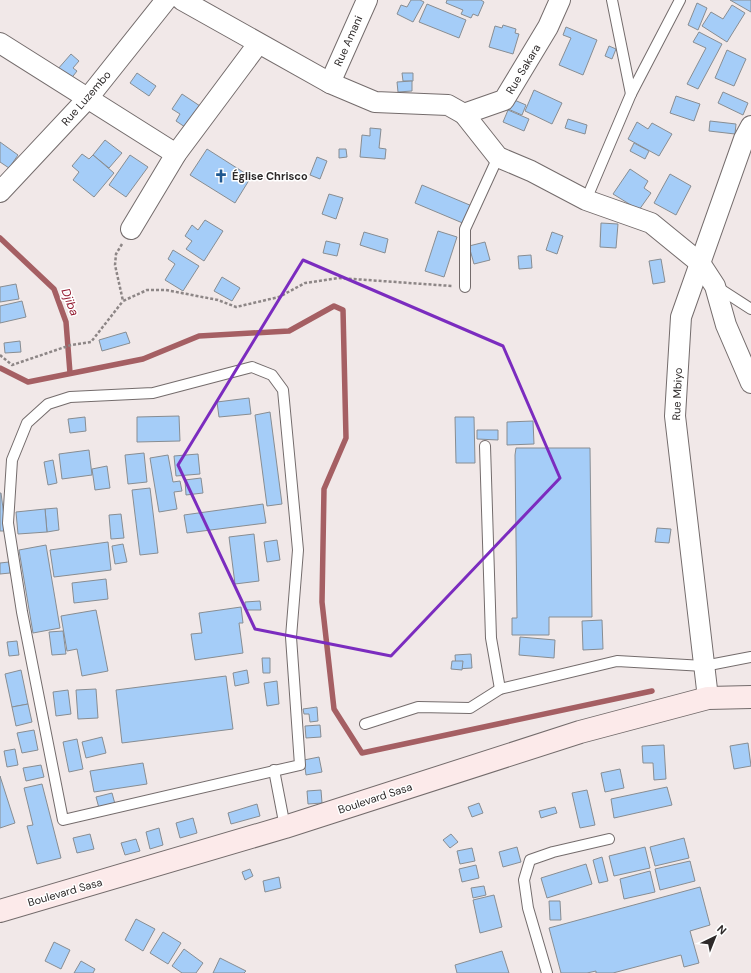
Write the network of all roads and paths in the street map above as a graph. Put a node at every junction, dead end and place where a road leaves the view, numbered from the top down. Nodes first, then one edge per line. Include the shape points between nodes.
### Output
1 (166, 0) edge
2 (182, 0) edge
3 (367, 0) edge
4 (560, 0) edge
5 (612, 0) edge
6 (680, 0) edge
7 (202, 5) edge
8 (0, 43) edge
9 (258, 44) junction
10 (330, 83) junction
11 (631, 94) junction
12 (88, 98) junction
13 (464, 114) junction
14 (751, 126) edge
15 (176, 154) junction
16 (498, 157) junction
17 (0, 192) edge
18 (586, 200) junction
19 (131, 229) joint
20 (700, 263) junction
21 (715, 286) junction
22 (465, 287) joint
23 (123, 301) junction
24 (751, 309) edge
25 (0, 355) edge
26 (751, 384) edge
27 (485, 446) dead end
28 (751, 658) edge
29 (704, 666) junction
30 (500, 689) junction
31 (751, 696) edge
32 (708, 698) junction
33 (366, 724) dead end
34 (274, 770) junction
35 (285, 827) junction
36 (609, 839) dead end
37 (0, 911) edge
38 (546, 973) edge

1 - 12 street, Rue Luzembo
2 - 7 street
3 - 10 street, Rue Amani
4 - 13 street, Rue Sakara via 548,27 504,100
5 - 11 lane
6 - 11 lane
7 - 9 street
8 - 12 street
9 - 10 street
9 - 15 street
10 - 13 street via 375,102 448,105
11 - 18 lane
12 - 15 street
12 - 17 street, Rue Luzembo
13 - 16 street
14 - 20 street, Rue Mbiyo via 744,139
15 - 19 street
16 - 18 street
16 - 22 lane via 465,229
18 - 20 street via 651,223
19 - 23 path via 116,254 115,265
20 - 21 street
20 - 29 street, Rue Mbiyo via 681,317 675,416
21 - 24 lane
21 - 26 street via 726,325
22 - 23 path via 339,278 305,283 279,297 236,307 218,300 166,290 147,290
23 - 25 path via 91,342 71,345 12,365
27 - 30 lane via 491,638
28 - 29 lane
29 - 30 lane via 617,661
29 - 32 street, Rue Mbiyo
30 - 33 lane via 470,708 418,707
31 - 32 street, Boulevard Sasa
32 - 35 street, Boulevard Sasa via 580,732
34 - 34 lane via 300,765 291,637 298,550 283,390 272,375 252,367 153,393 70,397 48,404 27,423 12,460 8,523 22,612 63,820
34 - 35 lane
35 - 37 street, Boulevard Sasa
36 - 38 lane via 552,852 530,860 524,880 528,908

